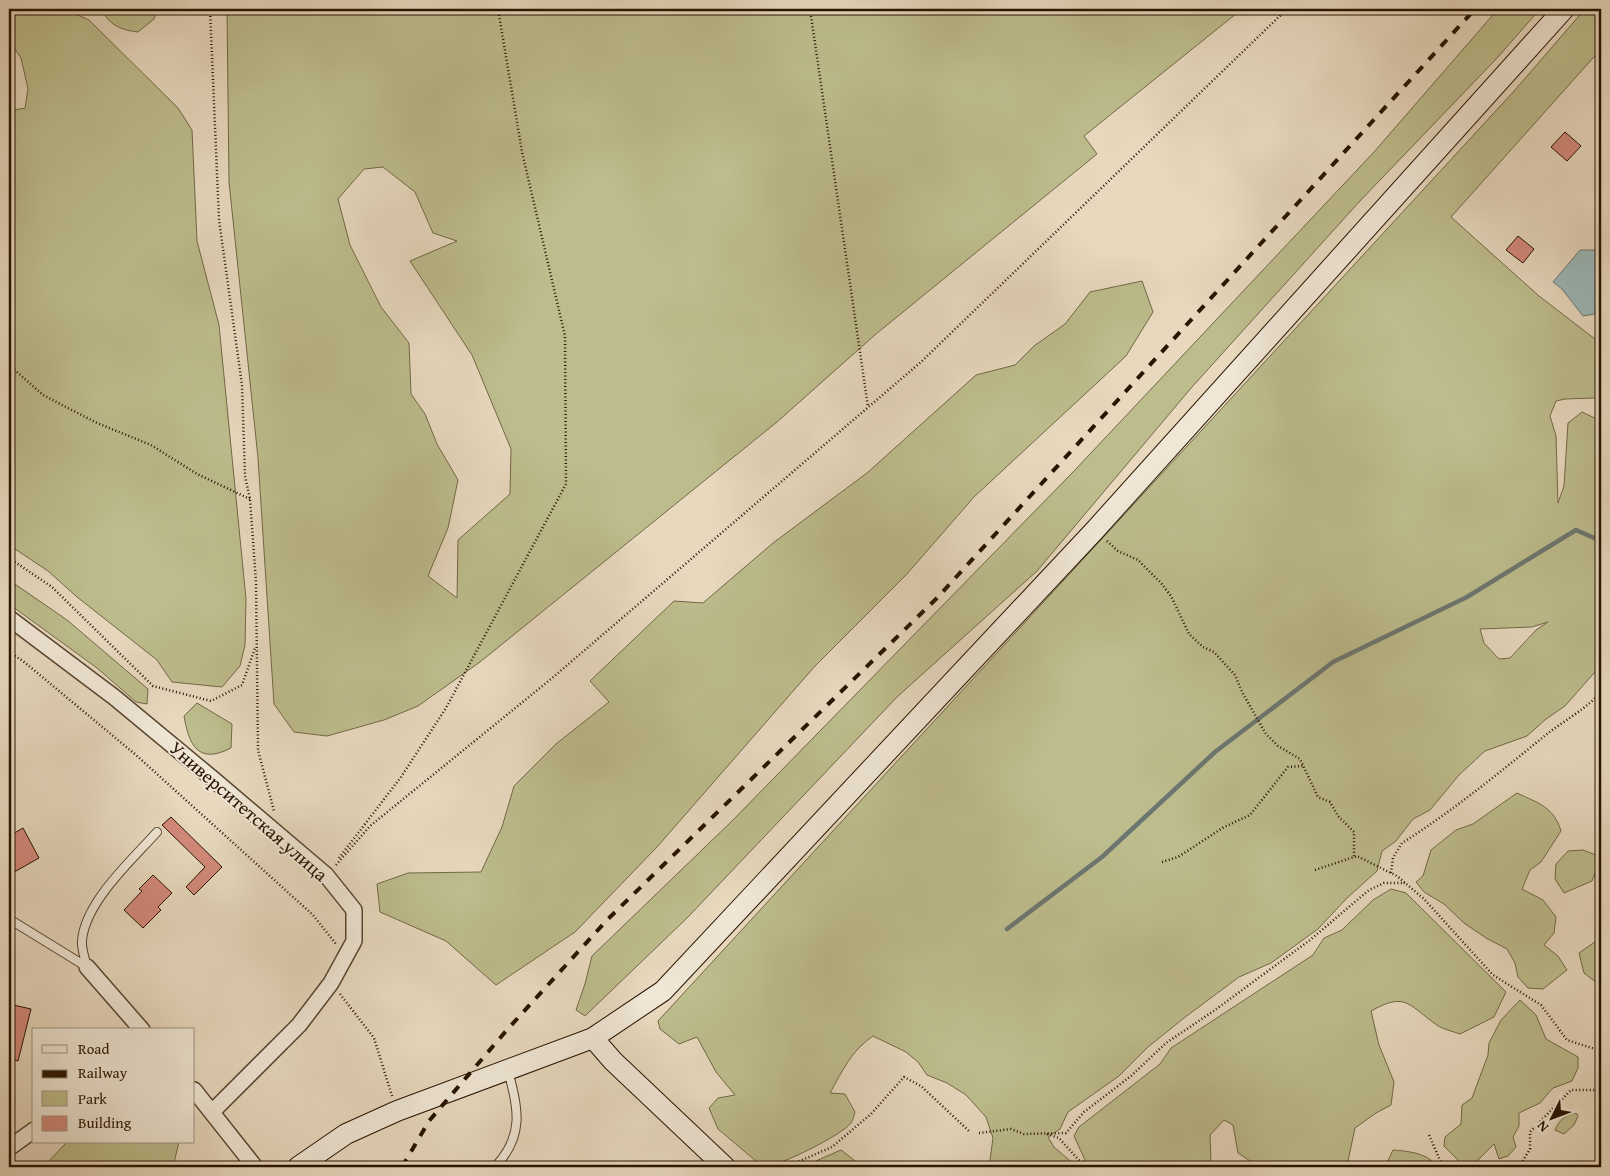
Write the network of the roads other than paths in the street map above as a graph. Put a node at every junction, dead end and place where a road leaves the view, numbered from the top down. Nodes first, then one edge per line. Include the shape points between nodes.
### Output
1 (1564, 9) edge
2 (9, 618) edge
3 (157, 832) dead end
4 (9, 919) edge
5 (87, 967) junction
6 (140, 1028) edge
7 (592, 1038) junction
8 (507, 1069) junction
9 (195, 1091) edge
10 (212, 1111) junction
11 (32, 1131) edge
12 (9, 1148) edge
13 (303, 1165) edge
14 (255, 1167) edge
15 (495, 1167) edge
16 (725, 1167) edge

1 - 7 main road via 1094,530 663,991
2 - 10 street, Университетская улица via 114,697 326,875 354,910 354,941 331,983 299,1025
3 - 5 lane via 105,891 89,917 81,941
4 - 5 lane
5 - 6 street
7 - 8 main road
7 - 16 main road
8 - 13 main road via 346,1134
8 - 15 lane via 518,1116 512,1143
9 - 10 street
10 - 14 street
11 - 12 street

